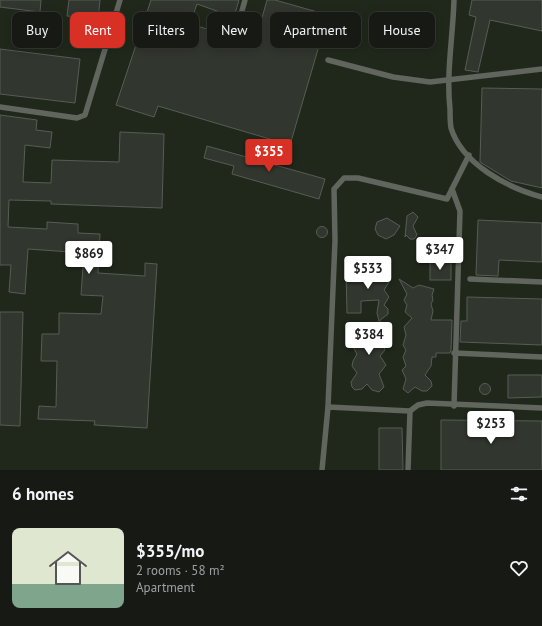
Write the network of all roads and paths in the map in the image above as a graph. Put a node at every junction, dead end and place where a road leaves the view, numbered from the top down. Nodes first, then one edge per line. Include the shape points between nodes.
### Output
1 (120, 0) edge
2 (245, 0) edge
3 (454, 0) edge
4 (242, 12) edge
5 (328, 60) dead end
6 (542, 70) edge
7 (448, 82) junction
8 (0, 106) edge
9 (469, 155) junction
10 (452, 189) junction
11 (542, 197) edge
12 (470, 279) dead end
13 (542, 282) edge
14 (454, 353) junction
15 (542, 357) edge
16 (454, 406) junction
17 (328, 407) junction
18 (542, 408) edge
19 (410, 411) junction
20 (322, 470) edge
21 (408, 470) edge

1 - 8 lane via 85,115 77,118
2 - 4 lane
3 - 7 lane
5 - 7 lane via 393,77
6 - 7 lane
7 - 9 lane via 451,128
9 - 10 lane
9 - 11 lane via 488,173 504,183
10 - 14 lane via 460,211
10 - 17 lane via 446,199 358,178 344,178 334,189 335,241
12 - 13 lane
14 - 15 lane
14 - 16 lane
16 - 18 lane
16 - 19 lane via 427,403 418,405
17 - 19 lane
17 - 20 lane
19 - 21 lane

